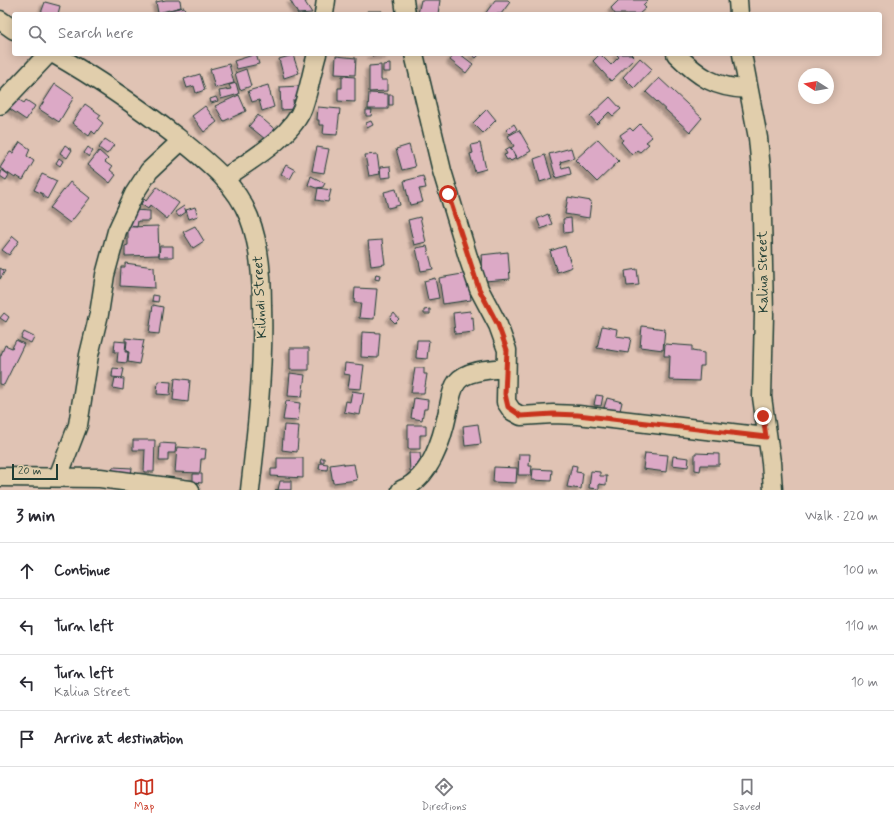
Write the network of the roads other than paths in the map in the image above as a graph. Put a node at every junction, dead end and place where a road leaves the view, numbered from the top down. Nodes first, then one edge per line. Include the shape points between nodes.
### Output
1 (404, 0) edge
2 (738, 0) edge
3 (406, 12) edge
4 (739, 12) edge
5 (0, 20) edge
6 (12, 29) edge
7 (46, 56) edge
8 (57, 56) edge
9 (316, 56) edge
10 (414, 56) edge
11 (678, 56) edge
12 (742, 56) edge
13 (748, 88) junction
14 (0, 105) edge
15 (181, 141) junction
16 (225, 178) junction
17 (506, 368) junction
18 (766, 437) junction
19 (0, 477) edge
20 (58, 477) junction
21 (190, 490) edge
22 (250, 490) edge
23 (401, 490) edge
24 (773, 490) edge

1 - 3 street
2 - 4 street
5 - 6 street
7 - 14 street
8 - 15 street, Kilindi Street via 125,97
9 - 16 street via 303,108 292,126
10 - 17 street via 448,194 479,289 504,339 508,356
11 - 13 street via 713,84 730,88
12 - 13 street, Kaliua Street
13 - 18 street, Kaliua Street via 761,169 764,314 762,397
15 - 16 street, Kilindi Street
15 - 20 street via 149,171 134,194 117,231 89,355 78,425
16 - 22 street, Kilindi Street via 249,216 262,276 262,366
17 - 18 street via 506,402 512,411 521,416 553,414 599,417
17 - 23 street via 474,373 464,376 457,382 452,391 438,448 417,479 409,487
18 - 24 street, Kaliua Street
19 - 20 street
20 - 21 street via 100,478

